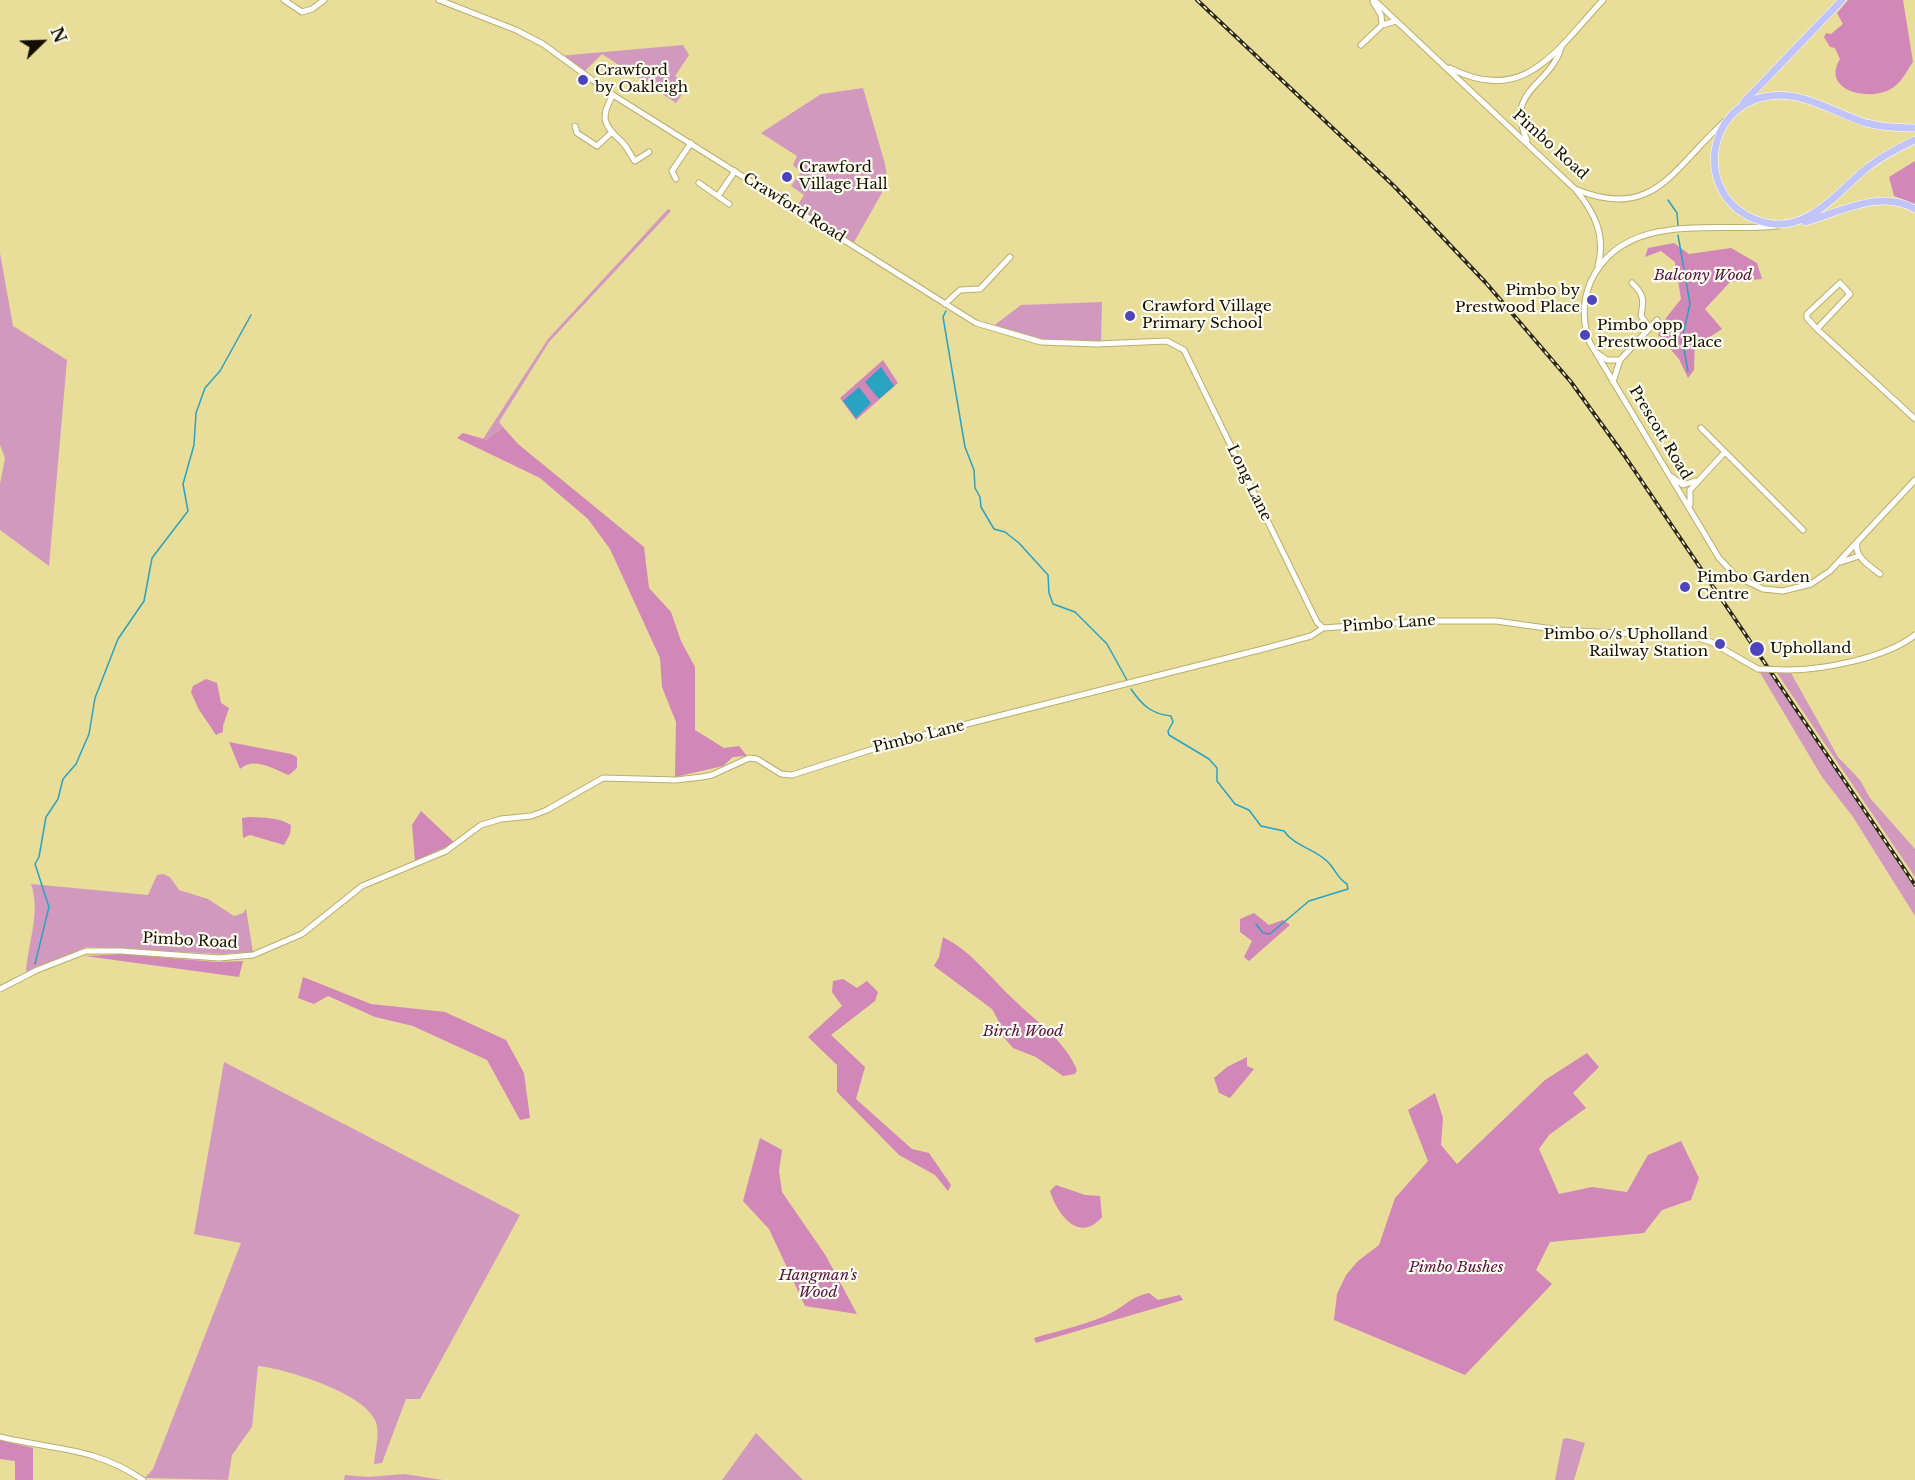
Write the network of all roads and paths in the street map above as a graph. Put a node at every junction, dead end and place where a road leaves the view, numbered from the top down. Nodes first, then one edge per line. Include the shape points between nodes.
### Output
1 (284, 0) edge
2 (324, 0) edge
3 (439, 0) edge
4 (1373, 0) edge
5 (1603, 0) edge
6 (1842, 0) edge
7 (1396, 21) junction
8 (1382, 25) junction
9 (1360, 45) dead end
10 (1562, 46) junction
11 (1443, 64) junction
12 (613, 95) junction
13 (1739, 107) junction
14 (1724, 122) junction
15 (575, 126) dead end
16 (1915, 128) edge
17 (611, 133) junction
18 (1915, 140) edge
19 (691, 143) junction
20 (1529, 145) junction
21 (649, 152) dead end
22 (735, 171) junction
23 (676, 179) dead end
24 (699, 183) dead end
25 (1575, 189) junction
26 (718, 196) junction
27 (729, 204) dead end
28 (1915, 209) edge
29 (1798, 223) junction
30 (1782, 225) junction
31 (1010, 257) dead end
32 (1597, 268) junction
33 (1632, 283) dead end
34 (945, 304) junction
35 (1658, 321) dead end
36 (1650, 328) junction
37 (1817, 329) junction
38 (1171, 342) joint
39 (1594, 350) junction
40 (1620, 360) junction
41 (1613, 382) junction
42 (1915, 419) edge
43 (1701, 428) dead end
44 (1725, 452) junction
45 (1664, 467) junction
46 (1697, 480) junction
47 (1915, 480) edge
48 (1692, 512) junction
49 (1803, 530) dead end
50 (1857, 542) junction
51 (1859, 556) junction
52 (1836, 564) junction
53 (1880, 574) dead end
54 (1323, 628) junction
55 (1915, 635) edge
56 (765, 763) joint
57 (0, 989) edge
58 (0, 1437) edge
59 (143, 1480) edge

1 - 2 street via 302,12
3 - 12 street, Crawford Road via 543,44
4 - 7 street, Pimbo Road
4 - 8 street
5 - 10 street
6 - 13 main road
7 - 8 street
7 - 11 street, Pimbo Road
8 - 9 street
10 - 11 street via 1535,70 1506,82 1478,80
10 - 20 street via 1557,62 1528,91 1521,105 1520,120
11 - 20 street, Pimbo Road
12 - 17 street via 604,120
12 - 19 street, Crawford Road
13 - 14 main road
13 - 16 main road via 1764,97 1786,96 1866,123
14 - 25 street, Pimbo Road via 1660,186 1639,197 1619,200
14 - 30 main road via 1714,164 1721,189 1729,202 1749,217
15 - 17 street via 577,133 597,146
17 - 21 street via 636,161
18 - 29 main road via 1882,157 1825,206
19 - 22 street, Crawford Road
19 - 23 street via 672,171
20 - 25 street, Pimbo Road
22 - 26 street
22 - 34 street, Crawford Road
24 - 26 street
25 - 32 street via 1591,208 1599,229
26 - 27 street
28 - 29 main road via 1891,200 1878,201
29 - 30 main road
30 - 32 street, Prescott Road via 1640,235 1622,245
31 - 34 street via 980,289 960,291
32 - 39 street, Prescott Road via 1584,306 1585,330
33 - 36 street via 1642,292 1641,316
34 - 38 street, Crawford Road via 983,326 1041,342
35 - 36 street
36 - 40 street
37 - 37 street via 1807,314 1840,283 1850,294
37 - 42 street
38 - 54 street, Long Lane via 1184,350
39 - 40 street via 1607,360
39 - 41 street, Prescott Road
40 - 41 street
41 - 45 street, Prescott Road
43 - 44 street
44 - 46 street
44 - 49 street
45 - 46 street via 1683,484
45 - 48 street, Prescott Road
46 - 48 street via 1688,496
47 - 50 street, Prescott Road
48 - 52 street, Prescott Road via 1725,566 1756,587 1783,591 1800,588 1823,577
50 - 51 street
50 - 52 street, Prescott Road
51 - 52 street
51 - 53 street
54 - 55 street, Pimbo Lane, bridge via 1467,620 1560,630 1695,637 1758,669 1787,670 1875,654
54 - 56 street, Pimbo Lane via 1311,636 892,743 792,775 781,774
56 - 57 street, Pimbo Road via 749,758 712,775 684,779 597,780 547,810 481,825 446,850 385,874 348,896 302,934 253,956 219,958 86,951
58 - 59 street via 85,1452 121,1465

